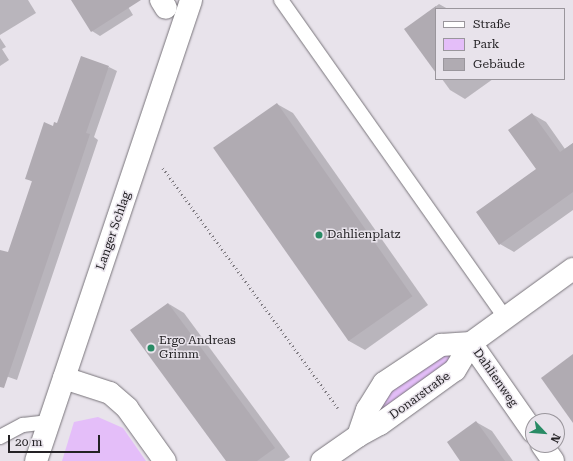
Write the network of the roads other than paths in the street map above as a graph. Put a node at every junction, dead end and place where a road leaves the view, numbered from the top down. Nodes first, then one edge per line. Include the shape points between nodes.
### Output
1 (281, 0) edge
2 (176, 5) edge
3 (573, 269) edge
4 (505, 318) junction
5 (471, 343) junction
6 (64, 378) junction
7 (525, 421) edge
8 (49, 422) junction
9 (0, 436) edge
10 (358, 436) junction
11 (36, 461) edge
12 (165, 461) edge
13 (322, 461) edge

1 - 4 lane
2 - 6 street, Langer Schlag via 140,152
3 - 4 street, Donarstraße
4 - 5 street, Donarstraße
5 - 7 street, Dahlienweg
5 - 10 street, Donarstraße via 455,370 380,424
5 - 10 street, Donarstraße via 441,345 384,383 367,410
6 - 8 street, Langer Schlag
6 - 12 street via 110,393 127,408
8 - 9 lane via 23,425
8 - 11 street, Langer Schlag
10 - 13 street, Donarstraße

